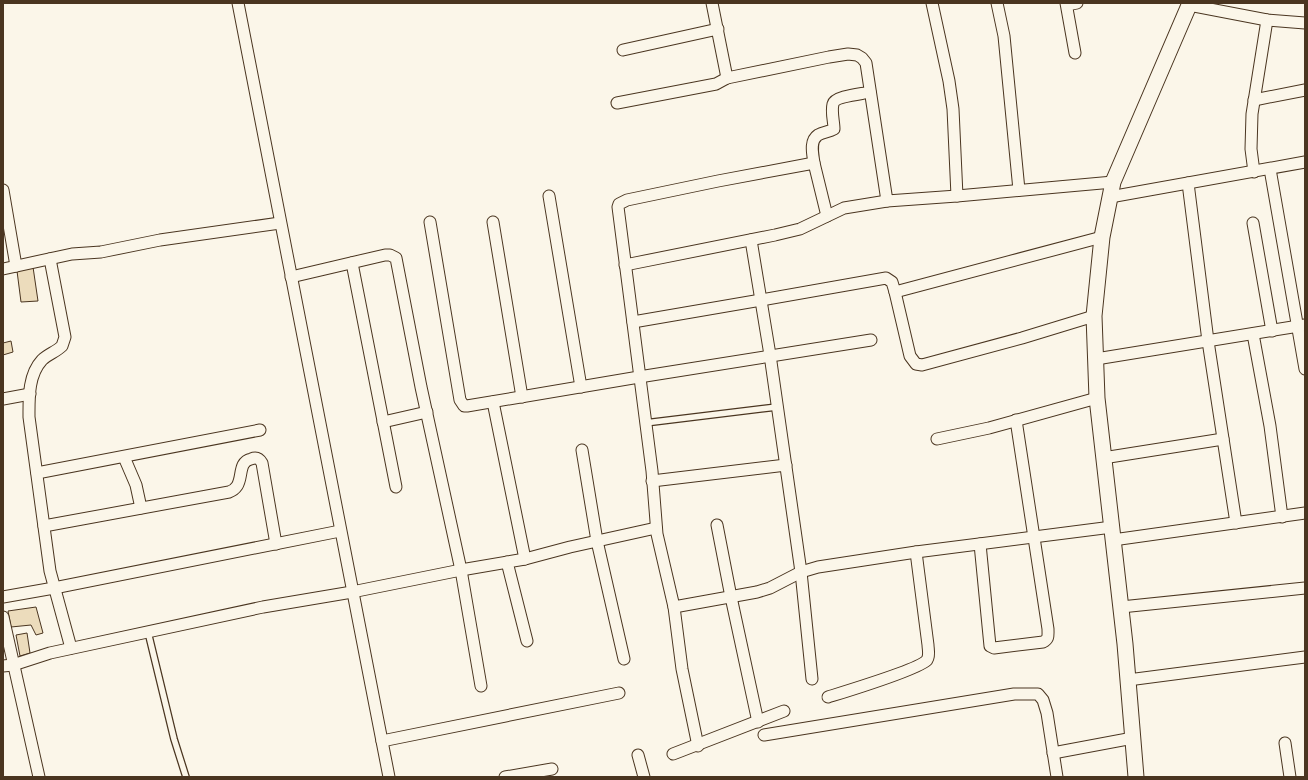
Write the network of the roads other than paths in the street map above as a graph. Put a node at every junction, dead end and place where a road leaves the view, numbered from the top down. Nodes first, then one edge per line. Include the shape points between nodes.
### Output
1 (238, 3) edge
2 (712, 3) edge
3 (998, 3) edge
4 (935, 4) edge
5 (1070, 4) edge
6 (1189, 4) edge
7 (1267, 20) junction
8 (1305, 23) edge
9 (718, 29) junction
10 (623, 50) dead end
11 (1075, 53) dead end
12 (727, 78) junction
13 (1305, 90) edge
14 (870, 92) junction
15 (1254, 100) junction
16 (617, 103) dead end
17 (1305, 162) edge
18 (814, 163) junction
19 (1270, 169) junction
20 (1254, 172) junction
21 (1113, 182) junction
22 (1188, 183) junction
23 (3, 190) edge
24 (1019, 190) junction
25 (549, 196) dead end
26 (957, 196) junction
27 (1110, 197) junction
28 (887, 201) junction
29 (826, 216) junction
30 (430, 222) dead end
31 (493, 222) dead end
32 (280, 223) junction
33 (1253, 223) dead end
34 (1102, 237) junction
35 (751, 240) junction
36 (50, 259) junction
37 (352, 263) junction
38 (625, 265) junction
39 (16, 266) junction
40 (3, 269) edge
41 (291, 277) junction
42 (895, 292) junction
43 (761, 300) junction
44 (1094, 316) junction
45 (633, 322) junction
46 (1302, 326) edge
47 (1272, 331) junction
48 (1253, 334) junction
49 (871, 340) dead end
50 (1208, 341) junction
51 (770, 355) junction
52 (1096, 359) junction
53 (1305, 369) edge
54 (639, 376) junction
55 (581, 387) junction
56 (30, 394) junction
57 (522, 397) junction
58 (1097, 398) junction
59 (3, 399) edge
60 (493, 402) junction
61 (777, 407) junction
62 (427, 412) junction
63 (1016, 420) junction
64 (383, 422) junction
65 (645, 422) junction
66 (260, 430) dead end
67 (937, 439) dead end
68 (1223, 439) junction
69 (582, 450) dead end
70 (124, 457) junction
71 (1103, 458) junction
72 (786, 465) junction
73 (37, 474) junction
74 (652, 481) junction
75 (396, 487) dead end
76 (141, 508) junction
77 (1305, 513) edge
78 (1282, 516) junction
79 (1236, 523) junction
80 (717, 525) dead end
81 (44, 526) junction
82 (656, 528) junction
83 (340, 531) junction
84 (1113, 533) junction
85 (1034, 537) junction
86 (597, 541) junction
87 (276, 544) junction
88 (980, 544) junction
89 (916, 552) junction
90 (525, 559) junction
91 (507, 562) junction
92 (461, 570) junction
93 (801, 572) junction
94 (54, 588) junction
95 (1305, 588) edge
96 (352, 592) junction
97 (3, 596) edge
98 (731, 597) junction
99 (674, 607) junction
100 (1120, 607) junction
101 (3, 617) edge
102 (148, 632) junction
103 (527, 641) dead end
104 (71, 648) junction
105 (1305, 656) edge
106 (624, 659) dead end
107 (8, 665) edge
108 (812, 680) dead end
109 (1128, 680) junction
110 (481, 686) dead end
111 (619, 693) dead end
112 (828, 697) dead end
113 (784, 711) dead end
114 (758, 722) junction
115 (764, 735) dead end
116 (1133, 738) junction
117 (382, 741) junction
118 (1285, 743) dead end
119 (698, 746) junction
120 (1053, 753) junction
121 (673, 754) dead end
122 (638, 755) dead end
123 (552, 769) dead end
124 (39, 777) edge
125 (186, 777) edge
126 (389, 777) edge
127 (505, 777) edge
128 (644, 777) edge
129 (1057, 777) edge
130 (1136, 777) edge
131 (1290, 777) edge

1 - 32 street
2 - 9 street
3 - 24 street via 1004,36
4 - 26 street via 952,102
5 - 11 street
6 - 7 street
6 - 21 street
7 - 8 street
7 - 15 street
9 - 10 street
9 - 12 street
12 - 14 street via 848,54 862,58 866,63
12 - 16 street via 716,84
13 - 15 street
14 - 18 street via 842,97 835,101 832,105 834,129 814,139
14 - 28 street
15 - 20 street via 1251,149
17 - 19 street
18 - 29 street
18 - 38 street via 622,202 618,211
19 - 20 street
19 - 46 street
20 - 22 street
21 - 24 street
21 - 27 street
22 - 27 street
22 - 50 street
23 - 39 street
24 - 26 street
25 - 55 street
26 - 28 street
27 - 34 street
28 - 29 street via 844,208
29 - 35 street via 800,229
30 - 60 street via 460,400 464,406
31 - 57 street
32 - 36 street
32 - 41 street
33 - 47 street
34 - 42 street
34 - 44 street
35 - 38 street
35 - 43 street
36 - 39 street
36 - 56 street via 64,330 64,343 41,361 32,381
37 - 41 street
37 - 62 street via 385,255 396,258
37 - 64 street
38 - 45 street
39 - 40 street
41 - 83 street
42 - 43 street via 892,282 886,278
42 - 44 street via 910,356 916,364 922,365
43 - 45 street
43 - 51 street
44 - 52 street
45 - 54 street
46 - 47 street
46 - 53 street
47 - 48 street
48 - 50 street
48 - 78 street via 1270,426
49 - 51 street
50 - 52 street
50 - 68 street
51 - 54 street
51 - 61 street
52 - 58 street
54 - 55 street
54 - 65 street
55 - 57 street
56 - 59 street
56 - 73 street via 29,418
57 - 60 street
58 - 63 street
58 - 71 street
60 - 90 street
61 - 65 lane
61 - 72 street
62 - 64 street
62 - 92 street
63 - 67 street
63 - 85 street
64 - 75 street
65 - 74 street
66 - 70 street
68 - 71 street
68 - 79 street
69 - 86 street
70 - 73 street
70 - 76 street via 134,480
71 - 84 street
72 - 74 street
72 - 93 street
73 - 81 street
74 - 82 street
76 - 81 street
76 - 87 street via 234,490 244,463 248,459 258,458 262,463
77 - 78 street
78 - 79 street
79 - 84 street
80 - 98 street
81 - 94 street
82 - 86 street
82 - 99 street
83 - 87 street
83 - 96 street
84 - 85 street
84 - 100 street
85 - 88 street
85 - 88 street via 1048,637 1042,642 994,648 990,646
86 - 90 street
86 - 106 street
87 - 94 street
88 - 89 street
89 - 93 street via 818,567
89 - 112 street via 928,644 929,655 926,660 896,675
90 - 91 street
91 - 92 street
91 - 103 street
92 - 96 street
92 - 110 street
93 - 98 street via 770,588
93 - 108 street
94 - 97 street
94 - 104 street
95 - 100 street
96 - 102 street via 263,607
96 - 117 street
98 - 99 street
98 - 114 street
99 - 119 street via 682,669
100 - 109 street
101 - 107 street
102 - 104 street
102 - 125 lane
104 - 107 street
105 - 109 street
107 - 124 street via 25,712
109 - 116 street
111 - 117 street
113 - 114 street
114 - 119 street
115 - 120 street via 1014,694 1038,694 1044,700
116 - 120 street
116 - 130 street
117 - 126 street
118 - 131 street
119 - 121 street
120 - 129 street
122 - 128 street
123 - 127 street

